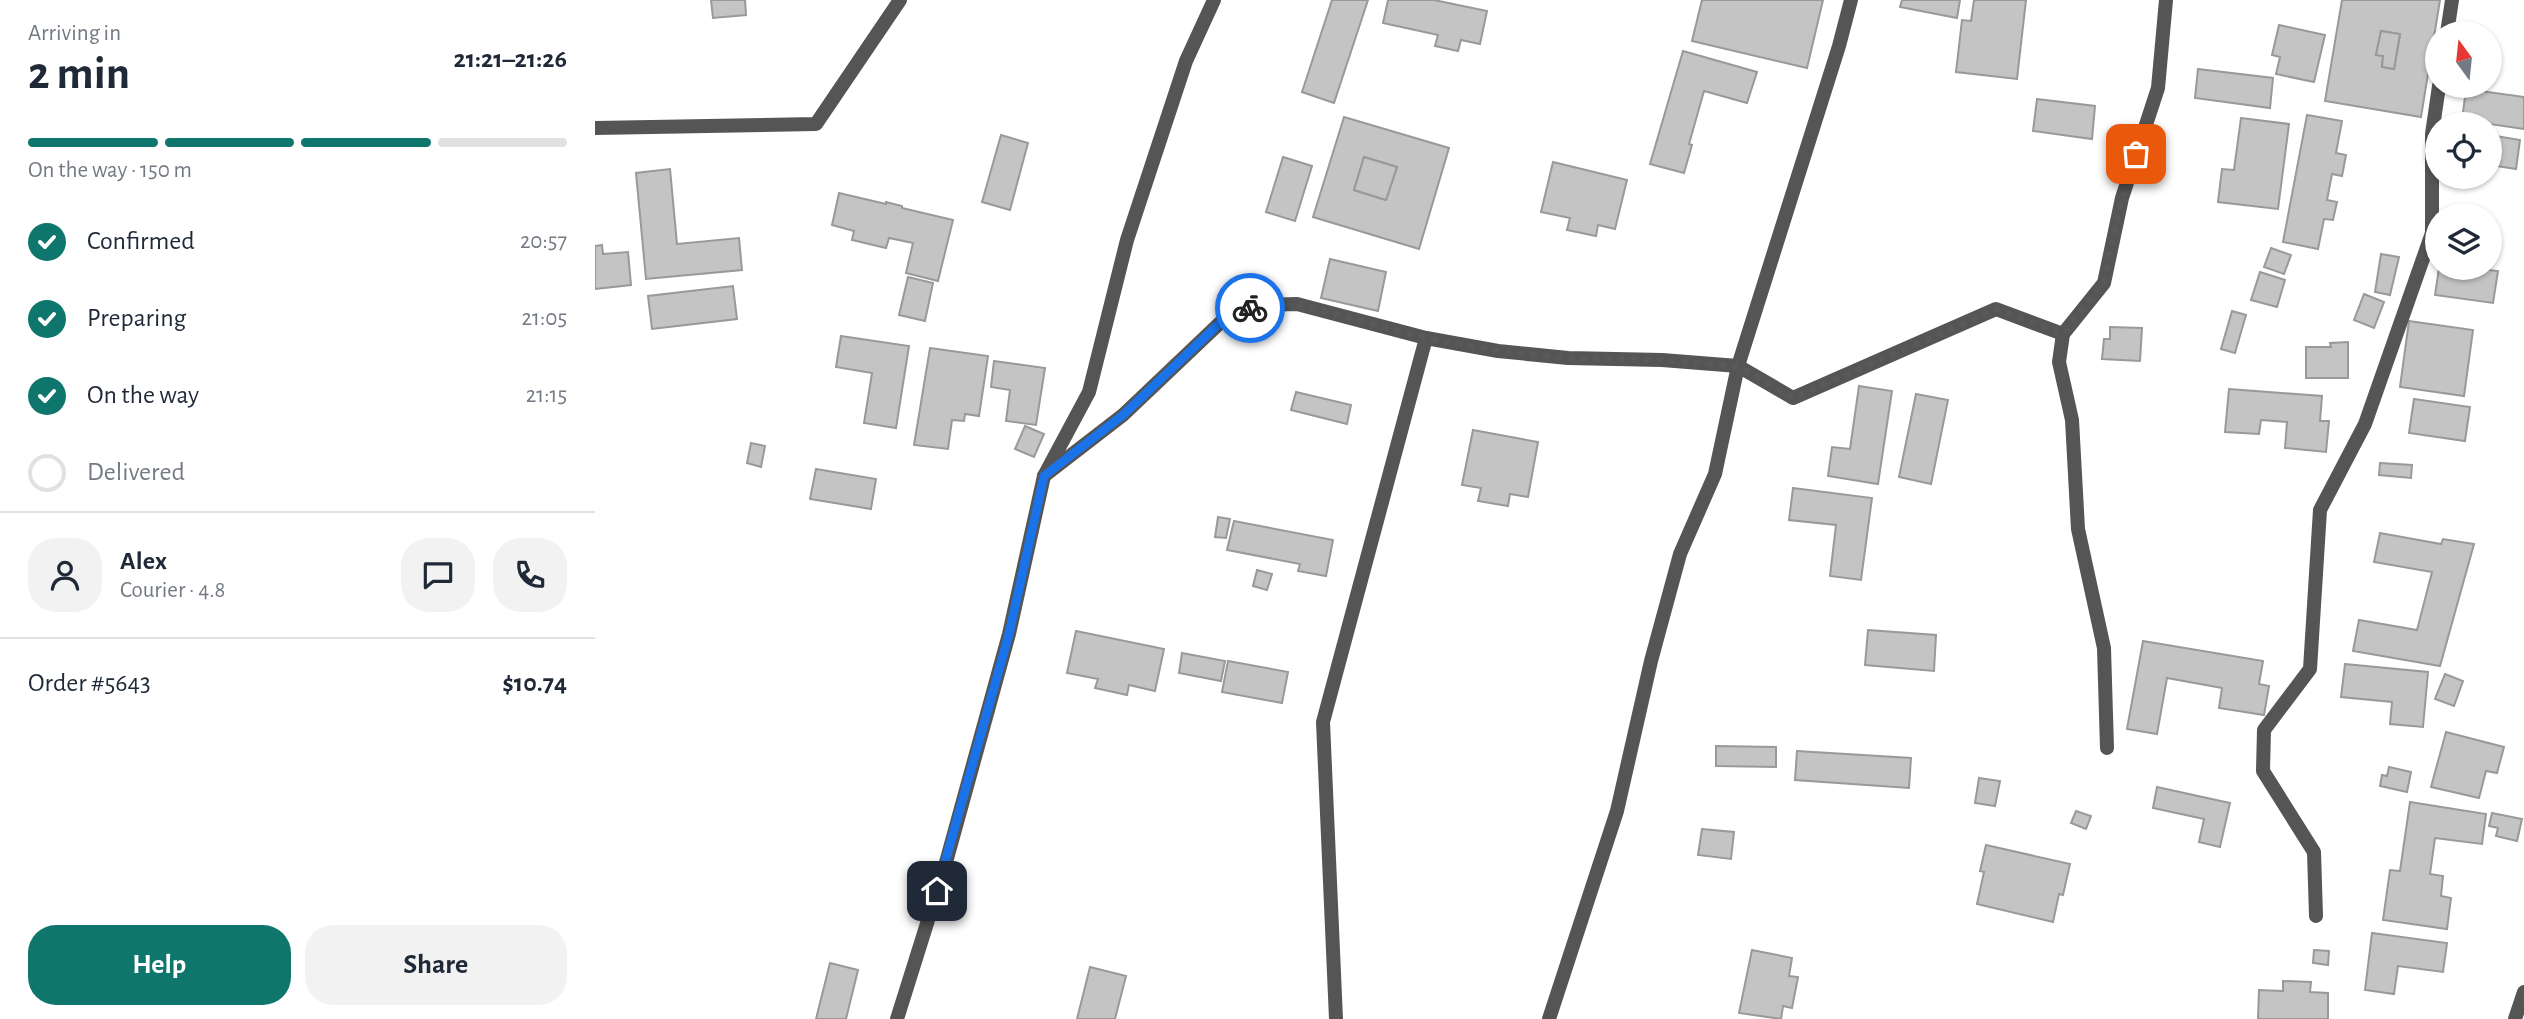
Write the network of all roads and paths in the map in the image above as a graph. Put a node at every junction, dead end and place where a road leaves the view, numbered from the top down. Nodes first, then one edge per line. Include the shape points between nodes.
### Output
1 (900, 0) edge
2 (1214, 0) edge
3 (1851, 0) edge
4 (2166, 0) edge
5 (2452, 0) edge
6 (2449, 21) edge
7 (2437, 98) edge
8 (595, 128) edge
9 (2063, 334) junction
10 (1426, 338) junction
11 (1738, 366) junction
12 (1044, 476) junction
13 (2107, 747) dead end
14 (2316, 916) dead end
15 (2524, 992) edge
16 (897, 1019) edge
17 (1336, 1019) edge
18 (1549, 1019) edge
19 (2515, 1019) edge

1 - 8 street via 816,124
2 - 12 street via 1186,61 1136,215 1089,393
3 - 11 street
4 - 9 street via 2158,88 2122,198 2104,282
5 - 6 street
7 - 14 street via 2432,134 2432,233 2365,424 2320,510 2310,669 2264,730 2263,771 2314,852
9 - 11 street via 1996,309 1793,398
9 - 13 street via 2059,362 2072,421 2078,529 2104,648
10 - 11 street via 1568,358
10 - 12 street via 1297,304 1244,310 1223,320 1123,415
10 - 17 street via 1323,722
11 - 18 street via 1715,474 1680,554 1617,811
12 - 16 street via 1009,634
15 - 19 street

